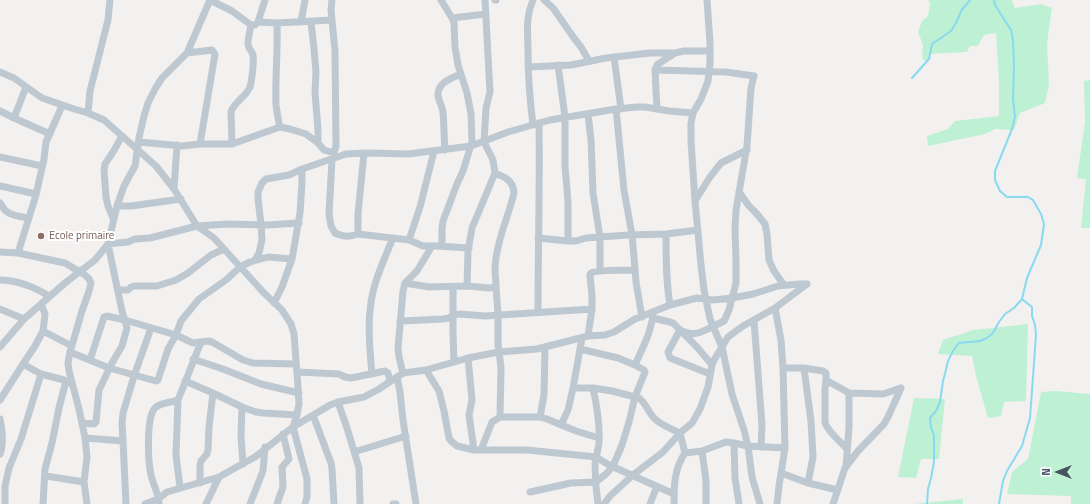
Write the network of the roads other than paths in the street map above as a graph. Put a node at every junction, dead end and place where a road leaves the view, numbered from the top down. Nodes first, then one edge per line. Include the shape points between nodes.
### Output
1 (110, 0) edge
2 (210, 0) edge
3 (265, 0) edge
4 (305, 0) edge
5 (332, 0) edge
6 (441, 0) edge
7 (485, 0) edge
8 (533, 0) edge
9 (544, 0) edge
10 (706, 0) edge
11 (486, 14) junction
12 (452, 18) junction
13 (332, 20) junction
14 (258, 22) junction
15 (301, 22) junction
16 (311, 22) junction
17 (278, 23) junction
18 (251, 25) junction
19 (710, 51) junction
20 (187, 53) junction
21 (675, 53) junction
22 (614, 57) junction
23 (589, 61) junction
24 (558, 65) junction
25 (528, 67) junction
26 (655, 70) junction
27 (709, 71) junction
28 (0, 72) edge
29 (461, 74) junction
30 (26, 87) junction
31 (62, 106) junction
32 (618, 109) junction
33 (657, 109) junction
34 (0, 111) edge
35 (88, 113) junction
36 (693, 113) junction
37 (588, 114) junction
38 (565, 117) junction
39 (14, 118) junction
40 (536, 124) junction
41 (280, 127) junction
42 (50, 134) junction
43 (122, 136) junction
44 (484, 142) junction
45 (318, 143) junction
46 (200, 144) junction
47 (232, 144) junction
48 (177, 145) junction
49 (138, 146) junction
50 (471, 146) junction
51 (445, 150) junction
52 (747, 150) junction
53 (434, 151) junction
54 (364, 153) junction
55 (333, 156) junction
56 (0, 157) edge
57 (42, 166) junction
58 (302, 169) junction
59 (495, 173) junction
60 (0, 186) edge
61 (174, 189) junction
62 (739, 192) junction
63 (36, 194) junction
64 (181, 199) junction
65 (695, 200) junction
66 (0, 203) edge
67 (117, 206) junction
68 (29, 218) junction
69 (114, 218) junction
70 (299, 223) junction
71 (261, 224) junction
72 (197, 226) junction
73 (698, 230) junction
74 (358, 234) junction
75 (666, 234) junction
76 (632, 235) junction
77 (600, 237) junction
78 (393, 238) junction
79 (538, 238) junction
80 (409, 240) junction
81 (568, 241) junction
82 (108, 244) junction
83 (432, 246) junction
84 (442, 246) junction
85 (468, 248) junction
86 (224, 249) junction
87 (0, 252) edge
88 (18, 253) junction
89 (292, 259) junction
90 (255, 260) junction
91 (240, 267) junction
92 (635, 270) junction
93 (600, 271) junction
94 (81, 272) junction
95 (0, 280) edge
96 (405, 283) junction
97 (784, 285) junction
98 (467, 286) junction
99 (453, 287) junction
100 (496, 287) junction
101 (118, 290) junction
102 (49, 296) junction
103 (732, 298) junction
104 (706, 299) junction
105 (274, 303) junction
106 (41, 304) junction
107 (670, 305) junction
108 (775, 308) junction
109 (0, 309) edge
110 (592, 309) junction
111 (538, 312) junction
112 (453, 314) junction
113 (498, 314) junction
114 (653, 315) junction
115 (642, 317) junction
116 (24, 319) junction
117 (125, 320) junction
118 (400, 321) junction
119 (754, 321) junction
120 (712, 327) junction
121 (150, 328) junction
122 (680, 330) junction
123 (43, 331) junction
124 (176, 335) junction
125 (585, 337) junction
126 (201, 342) junction
127 (0, 347) edge
128 (545, 347) junction
129 (722, 347) junction
130 (71, 349) junction
131 (580, 349) junction
132 (499, 352) junction
133 (468, 358) junction
134 (193, 359) junction
135 (90, 360) junction
136 (454, 362) junction
137 (23, 364) junction
138 (296, 364) junction
139 (635, 365) junction
140 (712, 365) junction
141 (110, 368) junction
142 (783, 368) junction
143 (804, 368) junction
144 (426, 370) junction
145 (297, 372) junction
146 (41, 374) junction
147 (372, 374) junction
148 (710, 374) junction
149 (400, 375) junction
150 (134, 376) junction
151 (826, 380) junction
152 (66, 381) junction
153 (185, 381) junction
154 (390, 381) junction
155 (73, 388) junction
156 (573, 388) junction
157 (593, 388) junction
158 (213, 392) junction
159 (299, 393) junction
160 (849, 393) junction
161 (635, 397) junction
162 (0, 400) edge
163 (178, 400) junction
164 (338, 402) junction
165 (242, 406) junction
166 (297, 415) junction
167 (313, 415) junction
168 (500, 417) junction
169 (540, 417) junction
170 (0, 419) edge
171 (82, 423) junction
172 (561, 425) junction
173 (293, 427) junction
174 (680, 433) junction
175 (283, 434) junction
176 (406, 436) junction
177 (86, 438) junction
178 (599, 438) junction
179 (123, 441) junction
180 (734, 443) junction
181 (748, 446) junction
182 (265, 447) junction
183 (761, 447) junction
184 (785, 448) junction
185 (847, 449) junction
186 (477, 450) junction
187 (702, 451) junction
188 (354, 452) junction
189 (684, 453) junction
190 (0, 454) edge
191 (596, 457) junction
192 (243, 464) junction
193 (613, 466) junction
194 (845, 468) junction
195 (781, 474) junction
196 (633, 475) junction
197 (46, 476) junction
198 (219, 476) junction
199 (84, 482) junction
200 (596, 482) junction
201 (200, 483) junction
202 (808, 483) junction
203 (657, 486) junction
204 (180, 488) junction
205 (838, 490) junction
206 (530, 492) dead end
207 (674, 494) junction
208 (159, 501) edge
209 (5, 504) edge
210 (43, 504) edge
211 (87, 504) edge
212 (126, 504) edge
213 (145, 504) edge
214 (206, 504) edge
215 (250, 504) edge
216 (277, 504) edge
217 (306, 504) edge
218 (334, 504) edge
219 (360, 504) edge
220 (416, 504) edge
221 (598, 504) edge
222 (604, 504) edge
223 (650, 504) edge
224 (674, 504) edge
225 (706, 504) edge
226 (739, 504) edge
227 (760, 504) edge
228 (777, 504) edge
229 (833, 504) edge

1 - 35 street via 108,20 90,91
2 - 18 street via 232,11
2 - 20 street
3 - 14 street
4 - 15 street
5 - 13 street
6 - 12 street
7 - 11 street
8 - 25 street via 527,21
9 - 23 street via 553,8
10 - 19 street
11 - 12 street
11 - 44 street via 490,92 486,108
12 - 29 street via 456,57
13 - 16 street
13 - 55 street via 335,51 336,146
14 - 17 street
14 - 18 street
15 - 16 street
15 - 17 street
16 - 45 street via 316,72
17 - 41 street via 276,106
18 - 47 street via 248,43 253,54 250,85 232,108
19 - 21 street
19 - 27 street
20 - 46 street via 212,50 215,54
20 - 49 street via 154,89 144,116
21 - 22 street
21 - 26 street via 656,65
22 - 23 street
22 - 32 street
23 - 24 street
24 - 25 street
24 - 38 street
25 - 40 street
26 - 27 street
26 - 33 street
27 - 36 street via 708,83
27 - 52 street via 754,76
28 - 30 street
29 - 50 street via 471,114
29 - 51 street via 443,83 438,96 442,110
30 - 31 street via 42,98
30 - 39 street
31 - 35 street
31 - 42 street
32 - 33 street
32 - 37 street
32 - 76 street via 624,190
33 - 36 street
34 - 39 street
35 - 43 street via 104,120
36 - 65 street via 691,141
37 - 38 street
37 - 77 street via 593,193
38 - 40 street
38 - 81 street via 564,160
39 - 42 street
40 - 44 street
40 - 79 street via 540,200
41 - 45 street via 306,134
41 - 47 street
42 - 57 street
43 - 49 street
43 - 69 street via 104,170 106,198
44 - 50 street
44 - 59 street
45 - 55 street
46 - 47 street
46 - 48 street
48 - 49 street
48 - 61 street
49 - 61 street
49 - 67 street via 135,166
50 - 51 street
50 - 84 street via 443,221
51 - 53 street
52 - 62 street
52 - 65 street via 721,163
53 - 54 street via 408,154
53 - 80 street
54 - 55 street
54 - 74 street
55 - 58 street
55 - 74 street via 329,209 331,226 335,233 343,237
56 - 57 street
57 - 63 street
58 - 70 street
58 - 71 street via 289,175 266,179 262,183 258,192
59 - 85 street via 472,228
59 - 100 street via 507,178 514,192 496,256
60 - 63 street
61 - 64 street
62 - 97 street via 765,224 769,260
62 - 103 street via 734,230 736,283
63 - 68 street
64 - 67 street
64 - 72 street
65 - 73 street
66 - 68 street via 5,211
67 - 69 street
68 - 88 street
69 - 82 street
70 - 71 street
70 - 89 street
71 - 72 street
71 - 90 street via 262,240
72 - 82 street via 150,238
72 - 86 street
73 - 75 street
73 - 104 street
74 - 78 street
75 - 76 street
75 - 107 street
76 - 77 street
76 - 92 street
77 - 81 street
77 - 93 street
78 - 80 street
78 - 147 street via 375,282 371,302 369,333
79 - 81 street
79 - 111 street
80 - 83 street via 422,246
82 - 94 street
82 - 101 street
83 - 84 street
83 - 96 street via 417,271
84 - 85 street
85 - 98 street
86 - 91 street
86 - 101 street via 211,255 176,280 157,286 134,286 128,290
87 - 88 street
88 - 94 street via 65,263
89 - 90 street via 268,257
89 - 105 street
90 - 91 street
91 - 105 street
91 - 124 street via 199,299 181,321
92 - 93 street
92 - 115 street
93 - 110 street via 590,276
94 - 102 street
94 - 130 street via 91,283
95 - 102 street via 12,281
96 - 99 street
96 - 118 street
97 - 103 street
97 - 108 street via 807,284
98 - 99 street
98 - 100 street
99 - 112 street
100 - 113 street
101 - 117 street
102 - 106 street
103 - 104 street
103 - 120 street via 726,319
104 - 107 street via 697,298
104 - 120 street
105 - 138 street via 291,324
106 - 116 street
106 - 123 street via 45,314
107 - 114 street
108 - 119 street
108 - 142 street via 782,340
109 - 116 street
110 - 111 street
110 - 125 street
111 - 113 street
112 - 113 street
112 - 118 street via 442,319
112 - 136 street
113 - 132 street
114 - 115 street
114 - 122 street via 670,322
114 - 139 street via 644,346
115 - 125 street via 608,335
116 - 127 street
117 - 121 street
117 - 135 street via 104,317
117 - 141 street via 122,346
118 - 149 street
119 - 129 street via 732,333
119 - 183 street via 762,425
120 - 122 street via 696,334
120 - 129 street
121 - 124 street
121 - 150 street
122 - 140 street
122 - 148 street via 668,352 670,358
123 - 130 street
123 - 137 street
124 - 126 street via 193,343
124 - 150 street via 168,349 158,380
125 - 128 street
125 - 131 street
126 - 134 street
126 - 138 street via 212,342 243,360 257,364
128 - 132 street
128 - 169 street via 544,395
129 - 140 street
129 - 181 street via 732,394
130 - 135 street
130 - 155 street via 68,363
131 - 139 street
131 - 156 street
132 - 133 street
132 - 168 street
133 - 136 street
133 - 186 street via 472,400 469,415
134 - 153 street
134 - 159 street via 261,384
135 - 141 street
136 - 144 street
137 - 146 street
137 - 162 street
138 - 145 street
139 - 161 street via 645,371
140 - 148 street
141 - 150 street
141 - 171 street via 99,390 96,422
142 - 143 street
142 - 184 street
143 - 151 street via 825,372
143 - 202 street via 813,457
144 - 149 street
144 - 186 street via 439,391 451,441 457,446
145 - 147 street via 338,374 351,378
145 - 159 street
146 - 152 street
146 - 209 street via 10,468 5,488
147 - 154 street via 386,371
148 - 174 street via 700,409 692,423
149 - 154 street
149 - 176 street
150 - 179 street via 123,413
151 - 160 street
151 - 185 street via 825,423
152 - 155 street
152 - 197 street via 45,468
153 - 158 street
153 - 163 street
154 - 164 street via 364,397
155 - 171 street
156 - 157 street
156 - 172 street via 568,410
157 - 161 street
157 - 178 street
158 - 165 street
158 - 201 street via 208,450 200,465
159 - 166 street
160 - 185 street
160 - 194 street via 883,394 901,388 884,424
161 - 174 street via 642,400 655,419
161 - 193 street
163 - 204 street via 176,455
163 - 208 street via 162,404 152,411 148,434 149,462
164 - 167 street
164 - 188 street
165 - 166 street via 263,414
165 - 192 street
166 - 173 street
167 - 173 street
167 - 218 street via 331,463
168 - 169 street
168 - 186 street via 492,422
169 - 172 street
170 - 190 street
171 - 177 street
172 - 178 street
173 - 175 street
173 - 217 street via 307,479
174 - 189 street
174 - 196 street via 663,452
175 - 182 street
175 - 216 street via 289,459 282,467 283,487
176 - 188 street
176 - 220 street
177 - 179 street
177 - 199 street
178 - 191 street
179 - 212 street
180 - 181 street
180 - 187 street via 726,442
180 - 226 street
181 - 183 street
181 - 227 street via 752,477
182 - 192 street
182 - 215 street via 263,470
183 - 184 street
184 - 195 street
185 - 194 street
186 - 191 street via 527,450
187 - 189 street
187 - 225 street
188 - 219 street via 359,468
189 - 207 street via 676,471
191 - 193 street
191 - 200 street
192 - 198 street
193 - 196 street
193 - 200 street
194 - 205 street
195 - 202 street
195 - 228 street
196 - 203 street
196 - 222 street
197 - 199 street
197 - 210 street
198 - 201 street
198 - 214 street
199 - 211 street
200 - 206 street via 571,483
200 - 221 street
201 - 204 street
202 - 205 street
203 - 207 street
203 - 223 street
204 - 208 street via 167,492
205 - 229 street
207 - 224 street
208 - 213 street via 158,499

